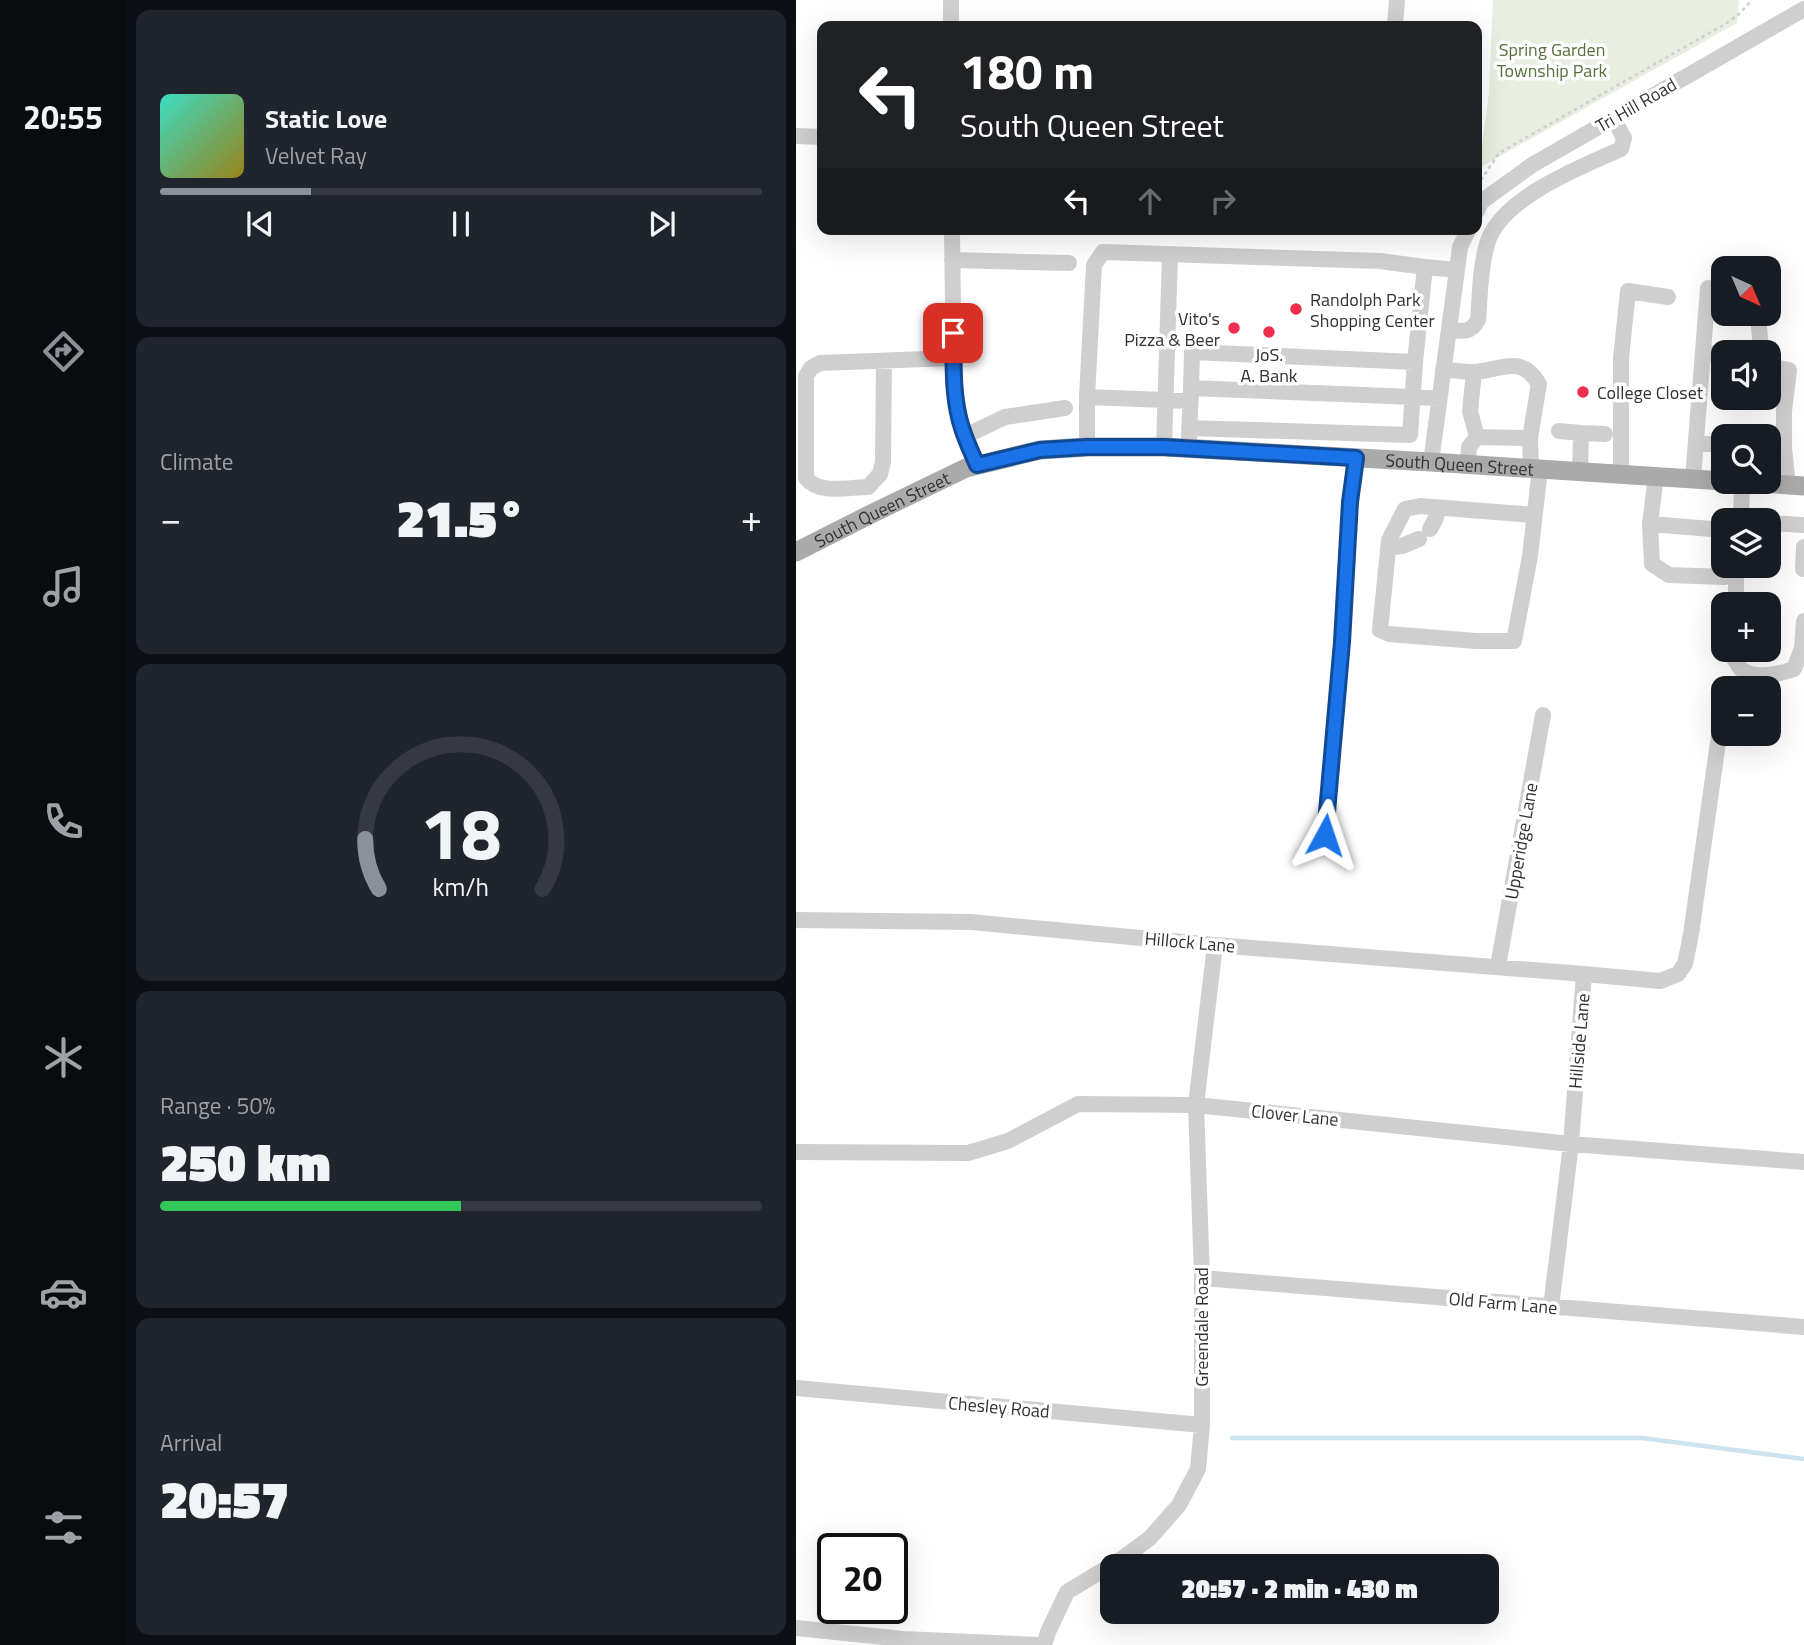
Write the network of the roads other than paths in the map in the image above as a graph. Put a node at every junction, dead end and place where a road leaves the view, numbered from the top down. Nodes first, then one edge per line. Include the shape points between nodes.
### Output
1 (951, 0) edge
2 (1397, 0) edge
3 (1804, 9) edge
4 (951, 21) edge
5 (1396, 21) edge
6 (1613, 118) junction
7 (796, 136) edge
8 (817, 137) edge
9 (1482, 197) edge
10 (952, 235) edge
11 (1466, 235) edge
12 (1170, 255) junction
13 (952, 260) junction
14 (1069, 263) dead end
15 (1425, 267) junction
16 (1457, 270) junction
17 (1708, 288) dead end
18 (1668, 297) dead end
19 (1449, 329) junction
20 (1702, 353) junction
21 (1711, 353) edge
22 (954, 358) junction
23 (884, 362) junction
24 (1415, 362) junction
25 (1443, 369) junction
26 (1797, 370) edge
27 (1474, 372) junction
28 (1191, 394) junction
29 (1087, 397) junction
30 (1412, 397) junction
31 (1439, 398) junction
32 (1165, 400) junction
33 (1065, 408) dead end
34 (1781, 426) edge
35 (1189, 428) junction
36 (1559, 431) dead end
37 (1581, 433) junction
38 (1604, 434) dead end
39 (965, 436) junction
40 (1477, 437) junction
41 (1530, 438) junction
42 (1696, 443) junction
43 (1711, 444) edge
44 (1087, 447) junction
45 (1164, 447) junction
46 (1189, 449) junction
47 (1781, 455) edge
48 (1356, 458) junction
49 (1431, 462) junction
50 (1468, 464) junction
51 (977, 465) junction
52 (1535, 469) junction
53 (1580, 472) junction
54 (1621, 474) junction
55 (1656, 476) junction
56 (1694, 479) junction
57 (1711, 480) edge
58 (1796, 485) edge
59 (1439, 508) junction
60 (1534, 515) junction
61 (1650, 524) junction
62 (1781, 524) edge
63 (1804, 525) edge
64 (1711, 529) edge
65 (1804, 547) edge
66 (1388, 548) junction
67 (796, 552) edge
68 (1803, 569) edge
69 (1711, 577) edge
70 (1804, 621) edge
71 (1736, 662) edge
72 (1543, 715) dead end
73 (1718, 746) edge
74 (1325, 835) dead end
75 (796, 920) edge
76 (1215, 945) junction
77 (1498, 966) junction
78 (1584, 974) junction
79 (1196, 1105) junction
80 (1571, 1144) junction
81 (796, 1152) edge
82 (1804, 1162) edge
83 (1201, 1278) junction
84 (1551, 1307) junction
85 (1804, 1327) edge
86 (796, 1388) edge
87 (1202, 1425) junction
88 (796, 1628) edge
89 (1042, 1645) edge

1 - 4 street
2 - 5 street
3 - 6 street, Tri Hill Road
6 - 9 street, Tri Hill Road
6 - 19 street via 1624,138 1621,149 1557,179 1504,214 1487,241 1478,320 1464,332
7 - 8 street
10 - 13 street
11 - 16 street
12 - 15 street via 1379,261
12 - 29 street via 1103,252 1094,265
12 - 32 street
13 - 14 street
13 - 22 street
15 - 16 street
15 - 24 street
16 - 19 street
17 - 20 street
18 - 54 street via 1628,292 1621,358
19 - 25 street
20 - 21 street
20 - 42 street
22 - 23 street
22 - 39 street via 957,409
23 - 23 street via 880,474 868,487 812,485 806,478 806,376 820,363
24 - 28 street via 1192,352
24 - 30 street
25 - 27 street
25 - 31 street
26 - 34 street
27 - 40 street via 1470,411
27 - 41 street via 1521,367 1534,375 1539,384
28 - 30 street
28 - 32 street
28 - 35 street
29 - 32 street
29 - 44 street
30 - 31 street
30 - 35 street via 1410,435
31 - 49 street
32 - 45 street
33 - 39 street via 1005,417
35 - 46 street
36 - 37 street
37 - 38 street
37 - 53 street
39 - 51 street
40 - 41 street
40 - 50 street via 1469,447
41 - 52 street
42 - 43 street
42 - 56 street
44 - 45 main road, South Queen Street
44 - 51 main road, South Queen Street via 1040,450
45 - 46 main road, South Queen Street
46 - 48 main road, South Queen Street
47 - 58 street
48 - 49 main road, South Queen Street
48 - 74 street
49 - 50 main road, South Queen Street
50 - 52 main road, South Queen Street
51 - 67 main road, South Queen Street
52 - 53 main road, South Queen Street
52 - 60 street
53 - 54 main road, South Queen Street
54 - 55 main road, South Queen Street
55 - 56 main road, South Queen Street
55 - 61 street
56 - 57 main road, South Queen Street
59 - 60 street
59 - 66 street via 1425,534
59 - 66 street via 1405,509
60 - 66 street via 1514,641 1380,630
61 - 64 street
61 - 69 street via 1652,564 1669,575
62 - 63 street
65 - 68 street
70 - 71 street via 1802,648 1794,669 1753,674
72 - 77 street, Upperidge Lane
73 - 78 street, Hillside Lane via 1685,964 1678,974 1660,981
75 - 76 street, Hillock Lane via 971,922
76 - 77 street, Hillock Lane
76 - 79 street, Greendale Road
77 - 78 street, Hillock Lane
78 - 80 street, Hillside Lane
79 - 80 street, Clover Lane
79 - 81 street, Clover Lane via 1078,1104 1008,1140 968,1153
79 - 83 street, Greendale Road
80 - 82 street, Clover Lane
80 - 84 street, Hillside Lane
83 - 84 street, Old Farm Lane
83 - 87 street, Greendale Road
84 - 85 street, Old Farm Lane
86 - 87 street, Chesley Road
87 - 89 street, Greendale Road via 1198,1469 1179,1505 1150,1538 1067,1592
88 - 89 street via 903,1639

